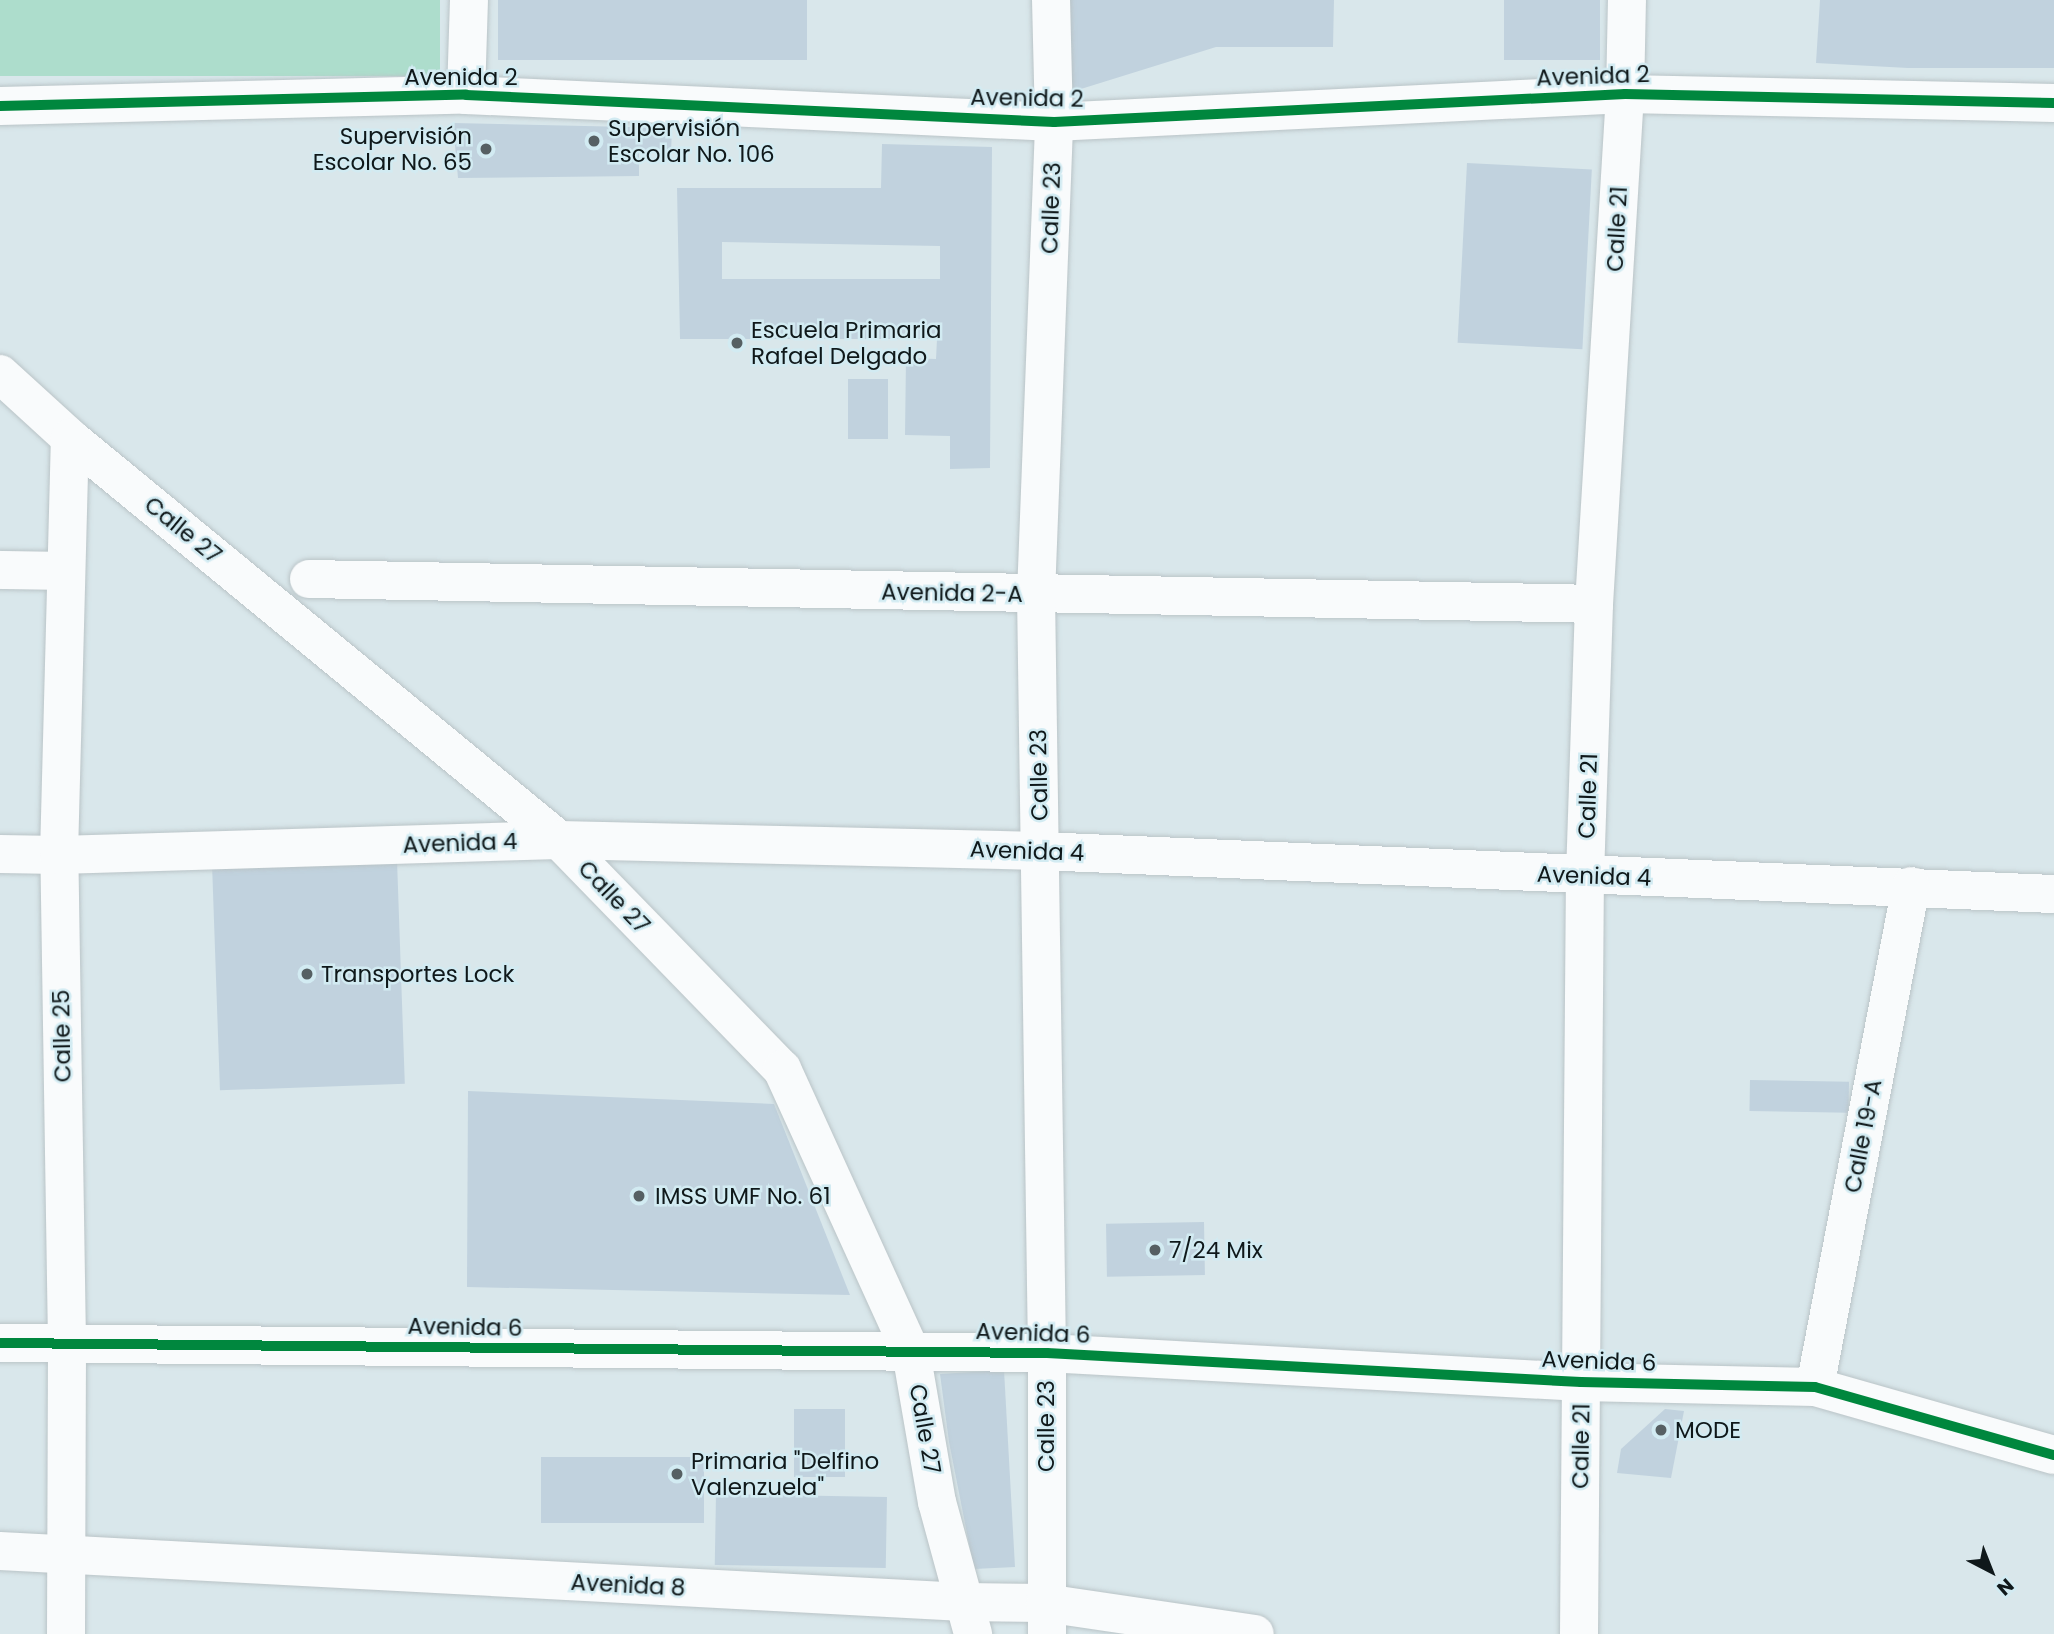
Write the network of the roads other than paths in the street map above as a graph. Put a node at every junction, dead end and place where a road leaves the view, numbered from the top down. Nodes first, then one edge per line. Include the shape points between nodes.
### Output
1 (469, 0) edge
2 (1051, 0) edge
3 (1627, 0) edge
4 (1625, 94) junction
5 (466, 95) junction
6 (2054, 103) edge
7 (0, 106) edge
8 (1054, 122) junction
9 (0, 374) edge
10 (70, 438) junction
11 (0, 570) edge
12 (65, 571) junction
13 (309, 579) dead end
14 (1036, 594) junction
15 (1594, 604) junction
16 (559, 840) junction
17 (1040, 851) junction
18 (0, 854) edge
19 (59, 855) junction
20 (1585, 876) junction
21 (1911, 886) junction
22 (2054, 894) edge
23 (0, 1343) edge
24 (67, 1343) junction
25 (911, 1352) junction
26 (1047, 1353) junction
27 (1581, 1382) junction
28 (1815, 1387) junction
29 (2054, 1455) edge
30 (0, 1552) edge
31 (66, 1556) junction
32 (969, 1618) edge
33 (1046, 1619) edge
34 (66, 1634) edge
35 (1255, 1634) edge
36 (1579, 1634) edge

1 - 5 street
2 - 8 street, Calle 23
3 - 4 street, Calle 21
4 - 6 street, Avenida 2
4 - 8 street, Avenida 2
4 - 15 street, Calle 21
5 - 7 street, Avenida 2
5 - 8 street, Avenida 2
8 - 14 street, Calle 23
9 - 10 street, Calle 27
10 - 12 street, Calle 25
10 - 16 street, Calle 27
11 - 12 street
12 - 19 street, Calle 25
13 - 14 street, Avenida 2-A
14 - 15 street, Avenida 2-A
14 - 17 street, Calle 23
15 - 20 street, Calle 21
16 - 17 street, Avenida 4
16 - 19 street, Avenida 4
16 - 25 street, Calle 27 via 782,1069
17 - 20 street, Avenida 4
17 - 26 street, Calle 23
18 - 19 street, Avenida 4
19 - 24 street, Calle 25
20 - 21 street, Avenida 4
20 - 27 street, Calle 21
21 - 22 street, Avenida 4
21 - 28 street, Calle 19-A
23 - 24 street, Avenida 6
24 - 25 street, Avenida 6
24 - 31 street, Calle 25
25 - 26 street, Avenida 6
25 - 32 street, Calle 27 via 937,1502
26 - 27 street, Avenida 6
26 - 33 street, Calle 23
27 - 28 street, Avenida 6
27 - 36 street, Calle 21
28 - 29 street, Avenida 6
30 - 31 street, Avenida 8
31 - 32 street, Avenida 8
31 - 34 street, Calle 25
32 - 33 street, Avenida 8
33 - 35 street, Avenida 8

